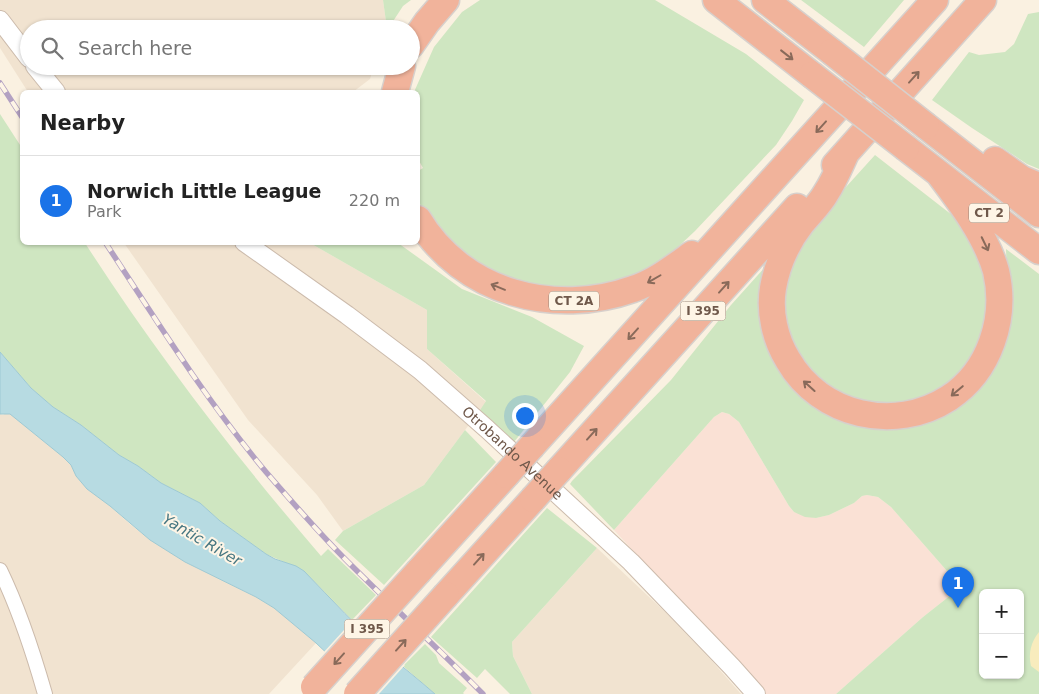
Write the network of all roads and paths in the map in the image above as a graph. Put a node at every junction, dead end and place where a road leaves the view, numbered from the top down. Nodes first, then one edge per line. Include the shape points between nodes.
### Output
1 (446, 0) edge
2 (704, 0) edge
3 (716, 0) edge
4 (764, 0) edge
5 (786, 0) edge
6 (923, 0) edge
7 (935, 0) edge
8 (983, 0) edge
9 (1001, 0) edge
10 (0, 20) edge
11 (420, 32) edge
12 (763, 36) junction
13 (946, 42) junction
14 (20, 46) edge
15 (828, 49) junction
16 (888, 52) junction
17 (42, 75) edge
18 (400, 75) edge
19 (54, 90) edge
20 (396, 90) edge
21 (933, 131) junction
22 (846, 153) junction
23 (939, 174) junction
24 (1039, 186) edge
25 (1039, 214) edge
26 (736, 220) junction
27 (420, 222) edge
28 (248, 245) edge
29 (1039, 252) edge
30 (0, 570) edge
31 (6, 597) edge
32 (311, 691) edge
33 (45, 694) edge
34 (357, 694) edge
35 (756, 694) edge

1 - 11 highway
2 - 12 highway
3 - 12 highway, CT 2
4 - 15 highway, CT 2
5 - 15 highway via 809,20
6 - 16 highway
7 - 16 highway, I 395
8 - 13 highway, I 395
9 - 13 highway via 979,21
10 - 14 street
12 -> 23 highway, CT 2, bridge
22 -> 13 highway, I 395
15 - 21 highway, CT 2, bridge
16 -> 26 highway, I 395
17 - 19 street
18 - 20 highway
21 - 24 highway
21 - 25 highway, CT 2
23 -> 22 highway via 975,225 996,271 999,307 991,346 970,379 939,404 902,415 857,413 823,398 798,376 777,337 772,302 774,282 792,237 826,194
34 -> 22 highway, I 395, bridge
23 - 29 highway, CT 2
26 -> 27 highway, CT 2A via 682,261 639,287 576,301 531,298 485,281 443,251
26 -> 32 highway, I 395, bridge
28 - 35 street, Otrobando Avenue via 420,370 487,429 631,562
30 - 31 street
31 - 33 street via 38,667

